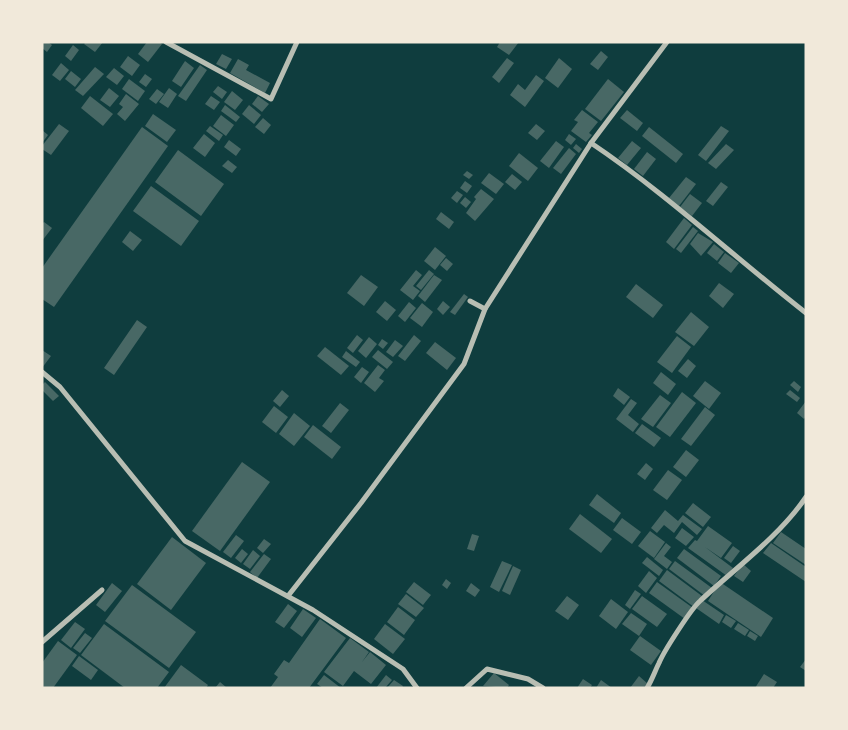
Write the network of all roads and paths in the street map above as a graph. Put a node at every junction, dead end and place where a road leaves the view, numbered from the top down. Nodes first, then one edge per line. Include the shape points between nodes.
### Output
1 (166, 42) edge
2 (297, 42) edge
3 (667, 42) edge
4 (591, 143) junction
5 (470, 301) dead end
6 (485, 309) junction
7 (806, 313) edge
8 (42, 372) edge
9 (806, 498) edge
10 (102, 590) dead end
11 (288, 596) junction
12 (42, 642) edge
13 (417, 688) edge
14 (466, 688) edge
15 (543, 688) edge
16 (647, 688) edge

1 - 2 street via 271,99
3 - 4 street
4 - 6 street
4 - 7 street
5 - 6 street
6 - 11 street via 464,364
8 - 11 street via 60,387 185,541
9 - 16 street via 753,554 701,599
10 - 12 street
11 - 13 street via 403,669
14 - 15 street via 487,669 528,679

